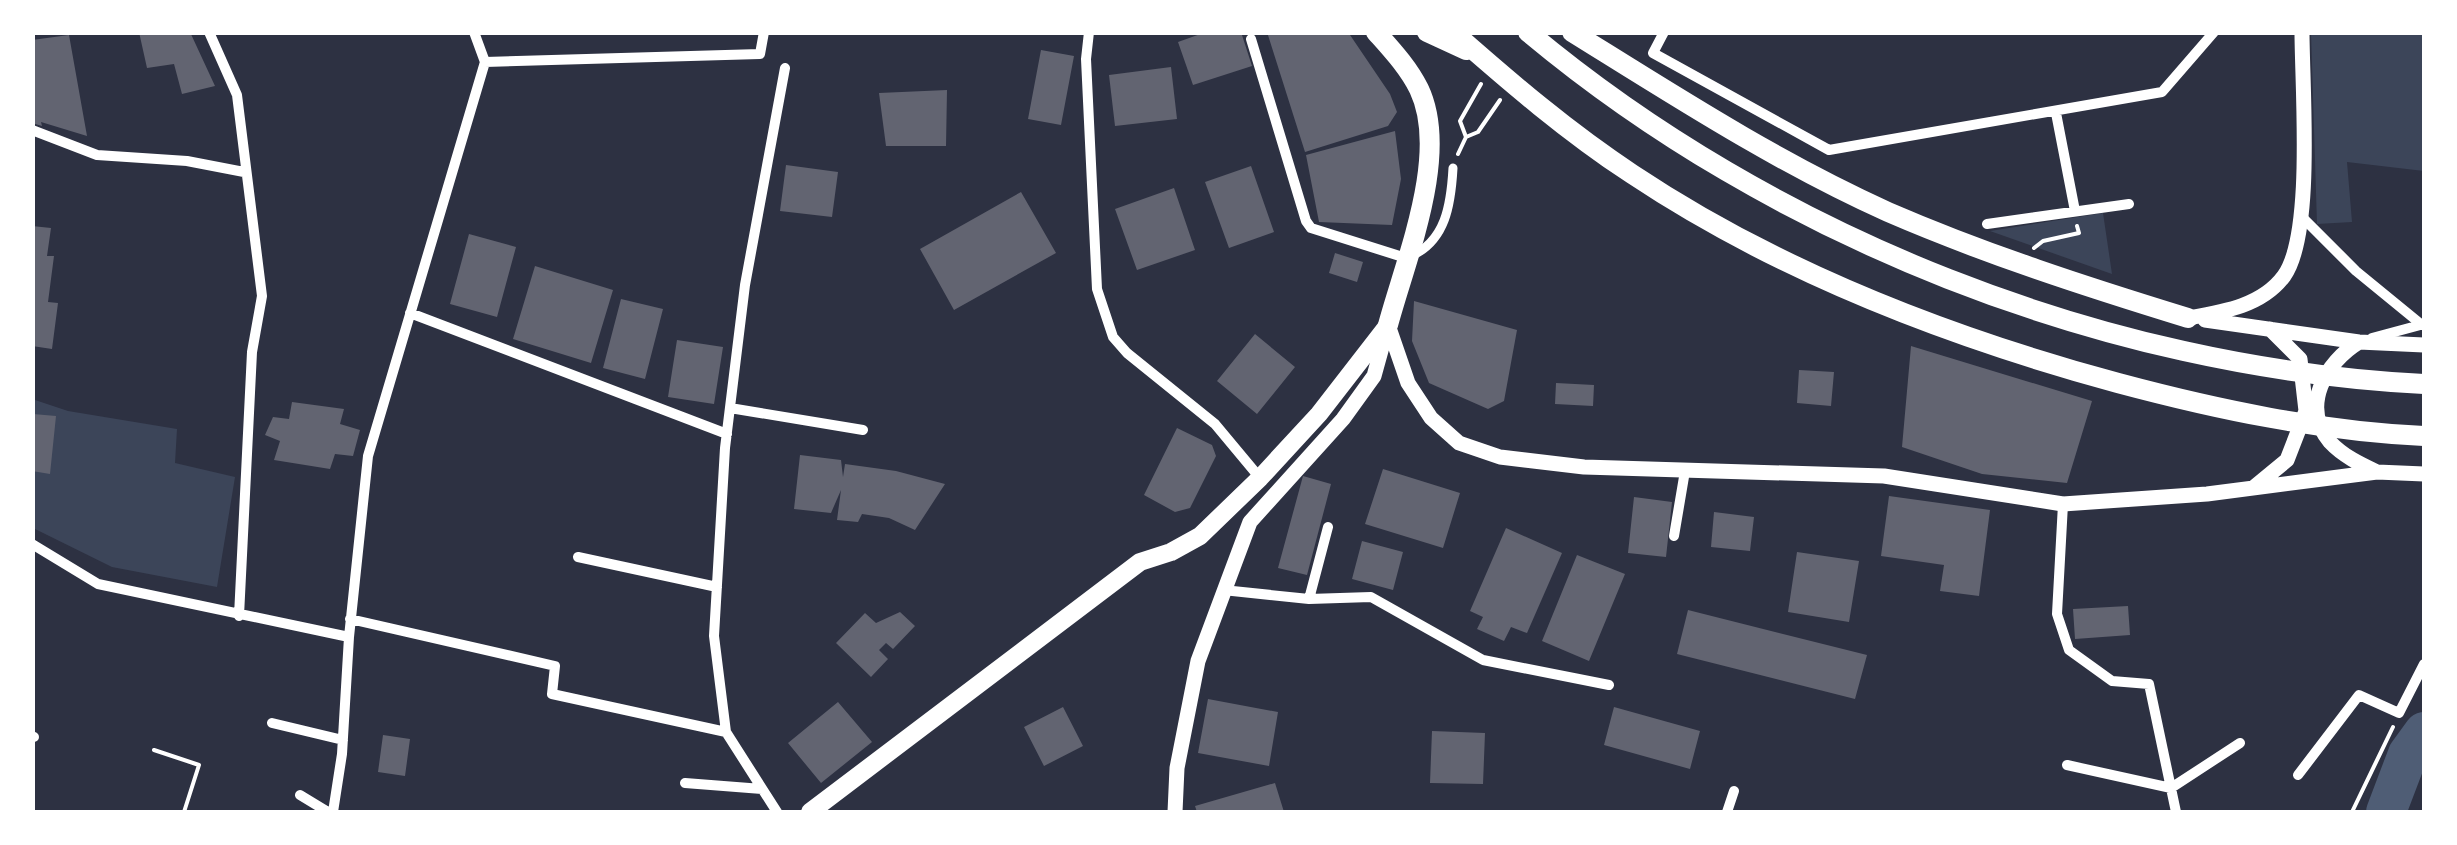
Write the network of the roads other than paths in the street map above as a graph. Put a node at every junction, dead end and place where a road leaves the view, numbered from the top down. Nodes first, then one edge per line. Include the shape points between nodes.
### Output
1 (209, 32) edge
2 (474, 32) edge
3 (764, 32) edge
4 (1089, 32) edge
5 (1376, 32) edge
6 (1427, 32) edge
7 (1454, 32) edge
8 (1528, 32) edge
9 (1572, 32) edge
10 (1664, 32) edge
11 (2214, 32) edge
12 (2302, 32) edge
13 (1250, 40) dead end
14 (1482, 58) junction
15 (485, 62) junction
16 (785, 68) dead end
17 (2056, 112) junction
18 (32, 130) edge
19 (1453, 168) dead end
20 (244, 172) junction
21 (2129, 204) dead end
22 (2075, 211) junction
23 (2300, 215) junction
24 (1987, 224) dead end
25 (1406, 258) junction
26 (410, 313) junction
27 (2188, 318) junction
28 (2423, 324) edge
29 (1388, 325) junction
30 (2270, 330) junction
31 (2359, 342) junction
32 (2424, 345) edge
33 (2424, 384) edge
34 (730, 408) junction
35 (863, 430) dead end
36 (726, 434) junction
37 (2424, 436) edge
38 (1685, 471) junction
39 (2377, 472) junction
40 (2424, 474) edge
41 (1260, 478) junction
42 (2254, 488) junction
43 (2064, 504) junction
44 (1328, 526) dead end
45 (1674, 536) dead end
46 (32, 544) edge
47 (578, 557) dead end
48 (717, 587) junction
49 (1223, 590) junction
50 (1309, 599) junction
51 (239, 616) junction
52 (350, 620) junction
53 (348, 637) junction
54 (2424, 664) edge
55 (1609, 685) dead end
56 (272, 724) dead end
57 (726, 732) junction
58 (342, 740) junction
59 (2240, 743) dead end
60 (2067, 765) dead end
61 (2298, 775) dead end
62 (686, 783) dead end
63 (2171, 788) junction
64 (762, 789) junction
65 (1734, 791) dead end
66 (300, 795) dead end
67 (331, 812) edge
68 (778, 812) edge
69 (810, 812) edge
70 (1176, 812) edge
71 (1727, 812) edge
72 (2176, 812) edge

1 - 20 street via 237,95
2 - 15 street
3 - 15 street via 760,54
4 - 41 street via 1097,289 1113,337 1215,424
5 - 25 highway via 1420,90 1428,119 1430,160
6 - 14 highway
7 - 14 highway
8 - 33 highway via 1673,142 1897,259 2036,311 2200,354
9 - 27 highway via 1762,149 1889,212
10 - 17 street via 1653,54 1829,150
11 - 17 street via 2162,92
12 - 23 street
13 - 25 street via 1311,228
14 - 37 highway via 1634,176 1877,304 2022,357 2189,402
15 - 26 street
16 - 34 street
17 - 22 street
18 - 20 street via 97,155
19 - 25 street via 1440,228 1428,249
20 - 51 street via 262,296 252,352
21 - 22 street
22 - 24 street
23 - 27 street via 2296,252 2266,293 2243,306
23 - 28 street
25 - 29 highway
26 - 36 street
26 - 52 street via 368,456
27 - 30 street
28 - 31 street
29 - 38 street via 1408,383 1431,418 1460,442 1500,457
29 - 41 main road
29 - 49 street via 1374,376 1250,522
30 - 31 street
30 - 42 street via 2300,359 2306,411 2287,460
31 - 32 street
31 - 39 street via 2329,366 2319,417 2332,444
34 - 35 street
34 - 36 street
36 - 48 street
38 - 43 street via 1884,476
38 - 45 street
39 - 40 street
39 - 42 street
41 - 69 main road via 1200,536 1140,562
42 - 43 street
43 - 63 street via 2057,614 2069,650 2112,681 2149,684
44 - 50 street
46 - 51 street via 98,584
47 - 48 street
48 - 57 street via 714,636
49 - 50 street
49 - 70 street via 1198,662 1177,768
50 - 55 street via 1372,598 1483,660
51 - 53 street
52 - 53 street
52 - 57 street via 555,666 552,694
53 - 58 street
54 - 61 street via 2399,714 2359,695
56 - 58 street
57 - 64 street
58 - 67 street
59 - 63 street
60 - 63 street
62 - 64 street
63 - 72 street
64 - 68 street
65 - 71 street
66 - 67 street

